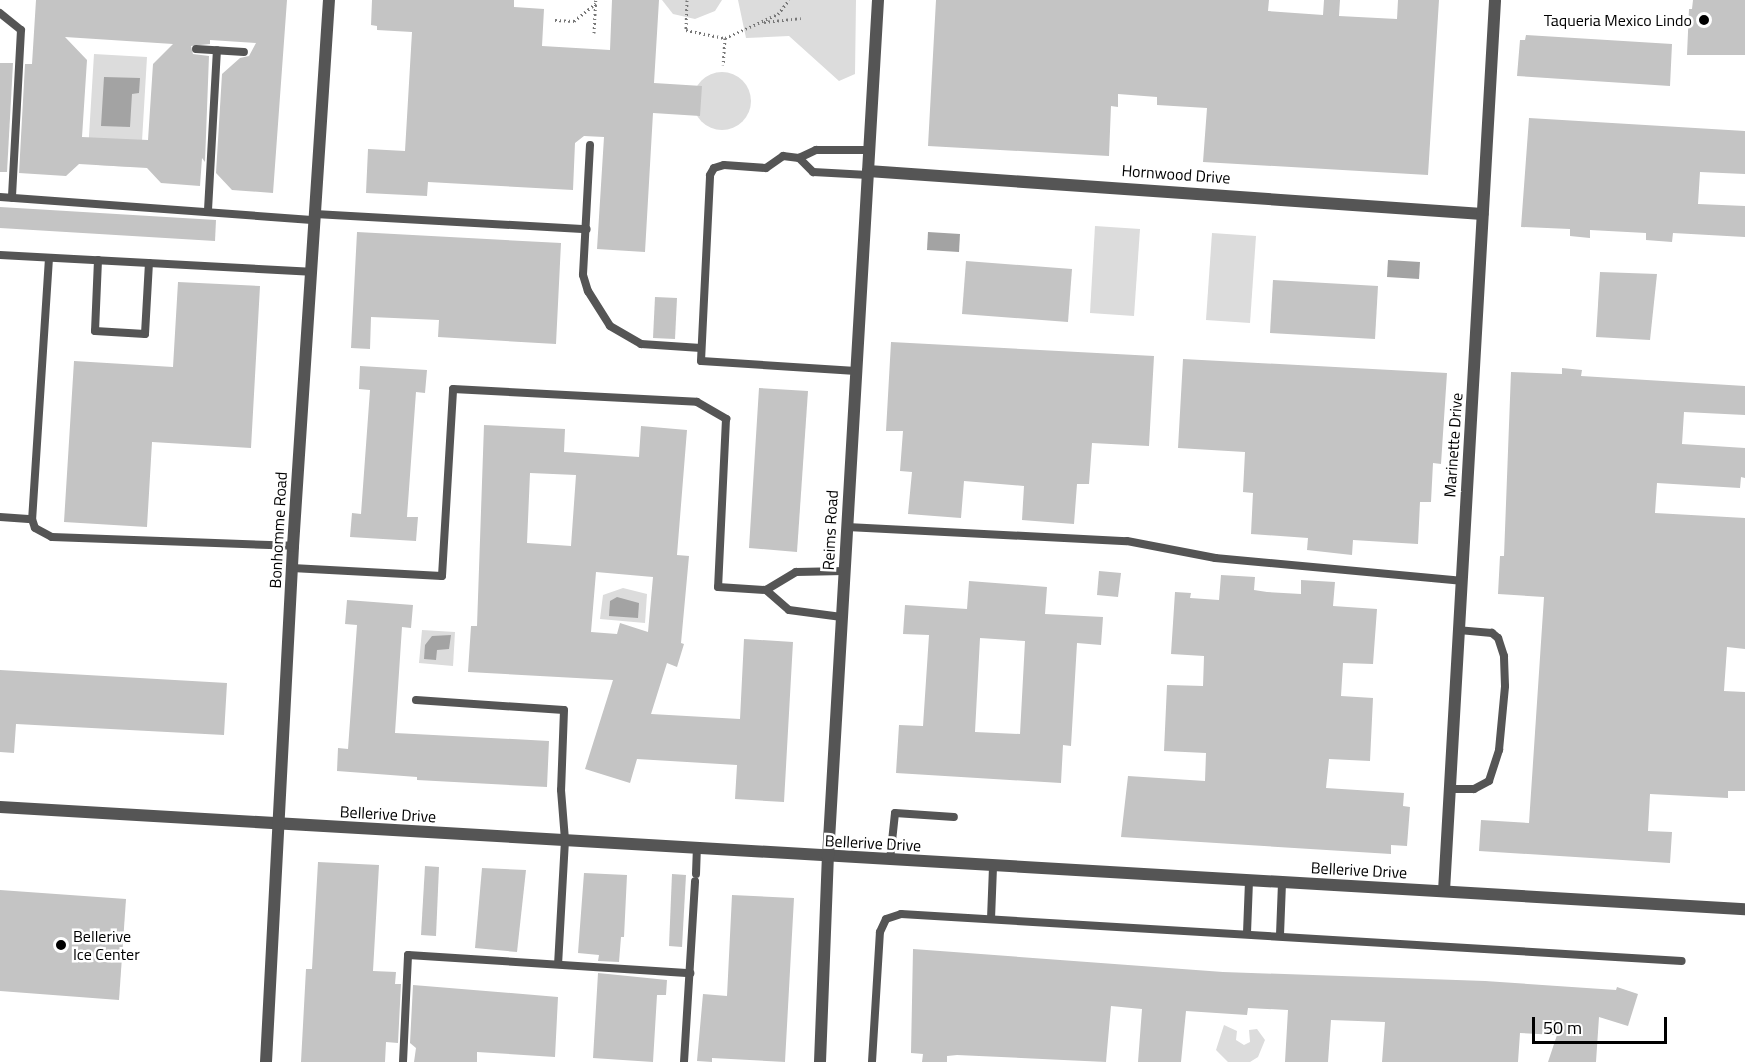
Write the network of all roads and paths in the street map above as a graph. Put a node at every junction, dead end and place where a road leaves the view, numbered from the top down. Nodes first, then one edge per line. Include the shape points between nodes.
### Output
1 (329, 0) edge
2 (687, 0) edge
3 (789, 0) edge
4 (878, 0) edge
5 (1495, 0) edge
6 (596, 2) edge
7 (0, 13) edge
8 (801, 18) dead end
9 (555, 20) dead end
10 (761, 22) junction
11 (594, 33) dead end
12 (725, 38) junction
13 (196, 49) dead end
14 (217, 50) junction
15 (244, 52) dead end
16 (723, 65) dead end
17 (590, 145) dead end
18 (869, 150) junction
19 (800, 158) junction
20 (868, 173) junction
21 (0, 197) edge
22 (12, 198) junction
23 (208, 210) junction
24 (1482, 214) junction
25 (315, 217) junction
26 (587, 229) junction
27 (0, 255) edge
28 (49, 258) junction
29 (98, 260) junction
30 (149, 263) junction
31 (311, 272) junction
32 (701, 348) junction
33 (856, 371) junction
34 (0, 517) edge
35 (32, 519) junction
36 (847, 527) junction
37 (293, 546) junction
38 (292, 567) junction
39 (844, 571) junction
40 (1461, 581) junction
41 (766, 590) junction
42 (842, 617) junction
43 (1459, 630) junction
44 (416, 700) dead end
45 (1449, 789) junction
46 (0, 807) edge
47 (954, 817) dead end
48 (278, 824) junction
49 (565, 840) junction
50 (697, 849) junction
51 (828, 857) junction
52 (891, 860) junction
53 (993, 867) junction
54 (1249, 880) junction
55 (1282, 882) junction
56 (1444, 891) junction
57 (1745, 909) edge
58 (991, 919) junction
59 (1247, 933) junction
60 (1280, 935) junction
61 (1682, 961) dead end
62 (558, 964) junction
63 (690, 973) junction
64 (266, 1062) edge
65 (403, 1062) edge
66 (684, 1062) edge
67 (820, 1062) edge
68 (873, 1062) edge

1 - 25 street, Bonhomme Road
2 - 12 path via 686,30
3 - 10 path via 778,14
4 - 18 street, Reims Road
5 - 24 street, Marinette Drive
6 - 9 path via 574,21
6 - 11 path
7 - 22 lane via 21,30
8 - 10 path
10 - 12 path
12 - 16 path
13 - 14 lane
14 - 15 lane
14 - 23 lane
17 - 26 lane
18 - 19 lane via 816,150
18 - 20 street, Reims Road
19 - 20 lane via 813,172
19 - 32 lane via 783,156 766,168 724,165 714,168 710,175
20 - 24 street, Hornwood Drive
20 - 33 street, Reims Road
21 - 22 lane
22 - 23 lane
23 - 25 lane
24 - 40 street, Marinette Drive
25 - 26 lane
25 - 31 street, Bonhomme Road
26 - 32 lane via 583,275 588,291 610,326 641,344
27 - 28 lane
28 - 29 lane
28 - 35 lane
29 - 30 lane
29 - 30 lane via 95,331 145,334
30 - 31 lane
31 - 37 street, Bonhomme Road
32 - 33 lane via 700,361
33 - 36 street, Reims Road
34 - 35 lane
35 - 37 lane via 41,534 52,537
36 - 39 street, Reims Road
36 - 40 lane via 1127,542 1215,558
37 - 38 street, Bonhomme Road
38 - 41 lane via 442,576 453,389 476,390 697,402 726,419 718,587
38 - 48 street, Bonhomme Road
39 - 41 lane via 796,572
39 - 42 street, Reims Road
40 - 43 street, Marinette Drive
41 - 42 lane via 789,610
42 - 51 street, Reims Road
43 - 45 street, Marinette Drive
43 - 45 lane via 1492,633 1498,638 1504,656 1504,697 1499,750 1489,781 1474,789
44 - 49 lane via 564,710 561,790
45 - 56 street, Marinette Drive
46 - 48 street, Bellerive Drive
47 - 52 lane via 894,813
48 - 49 street, Bellerive Drive
48 - 64 street, Bonhomme Road
49 - 50 street, Bellerive Drive
49 - 62 lane
50 - 51 street, Bellerive Drive
50 - 63 lane
51 - 52 street, Bellerive Drive
51 - 67 street, Reims Road
52 - 53 street, Bellerive Drive
53 - 54 street, Bellerive Drive
53 - 58 lane
54 - 55 street, Bellerive Drive
54 - 59 lane
55 - 56 street, Bellerive Drive
55 - 60 lane
56 - 57 street, Bellerive Drive
58 - 59 lane
58 - 68 lane via 910,914 886,919 880,932
59 - 60 lane
60 - 61 lane
62 - 63 lane
62 - 65 lane via 408,955
63 - 66 lane

